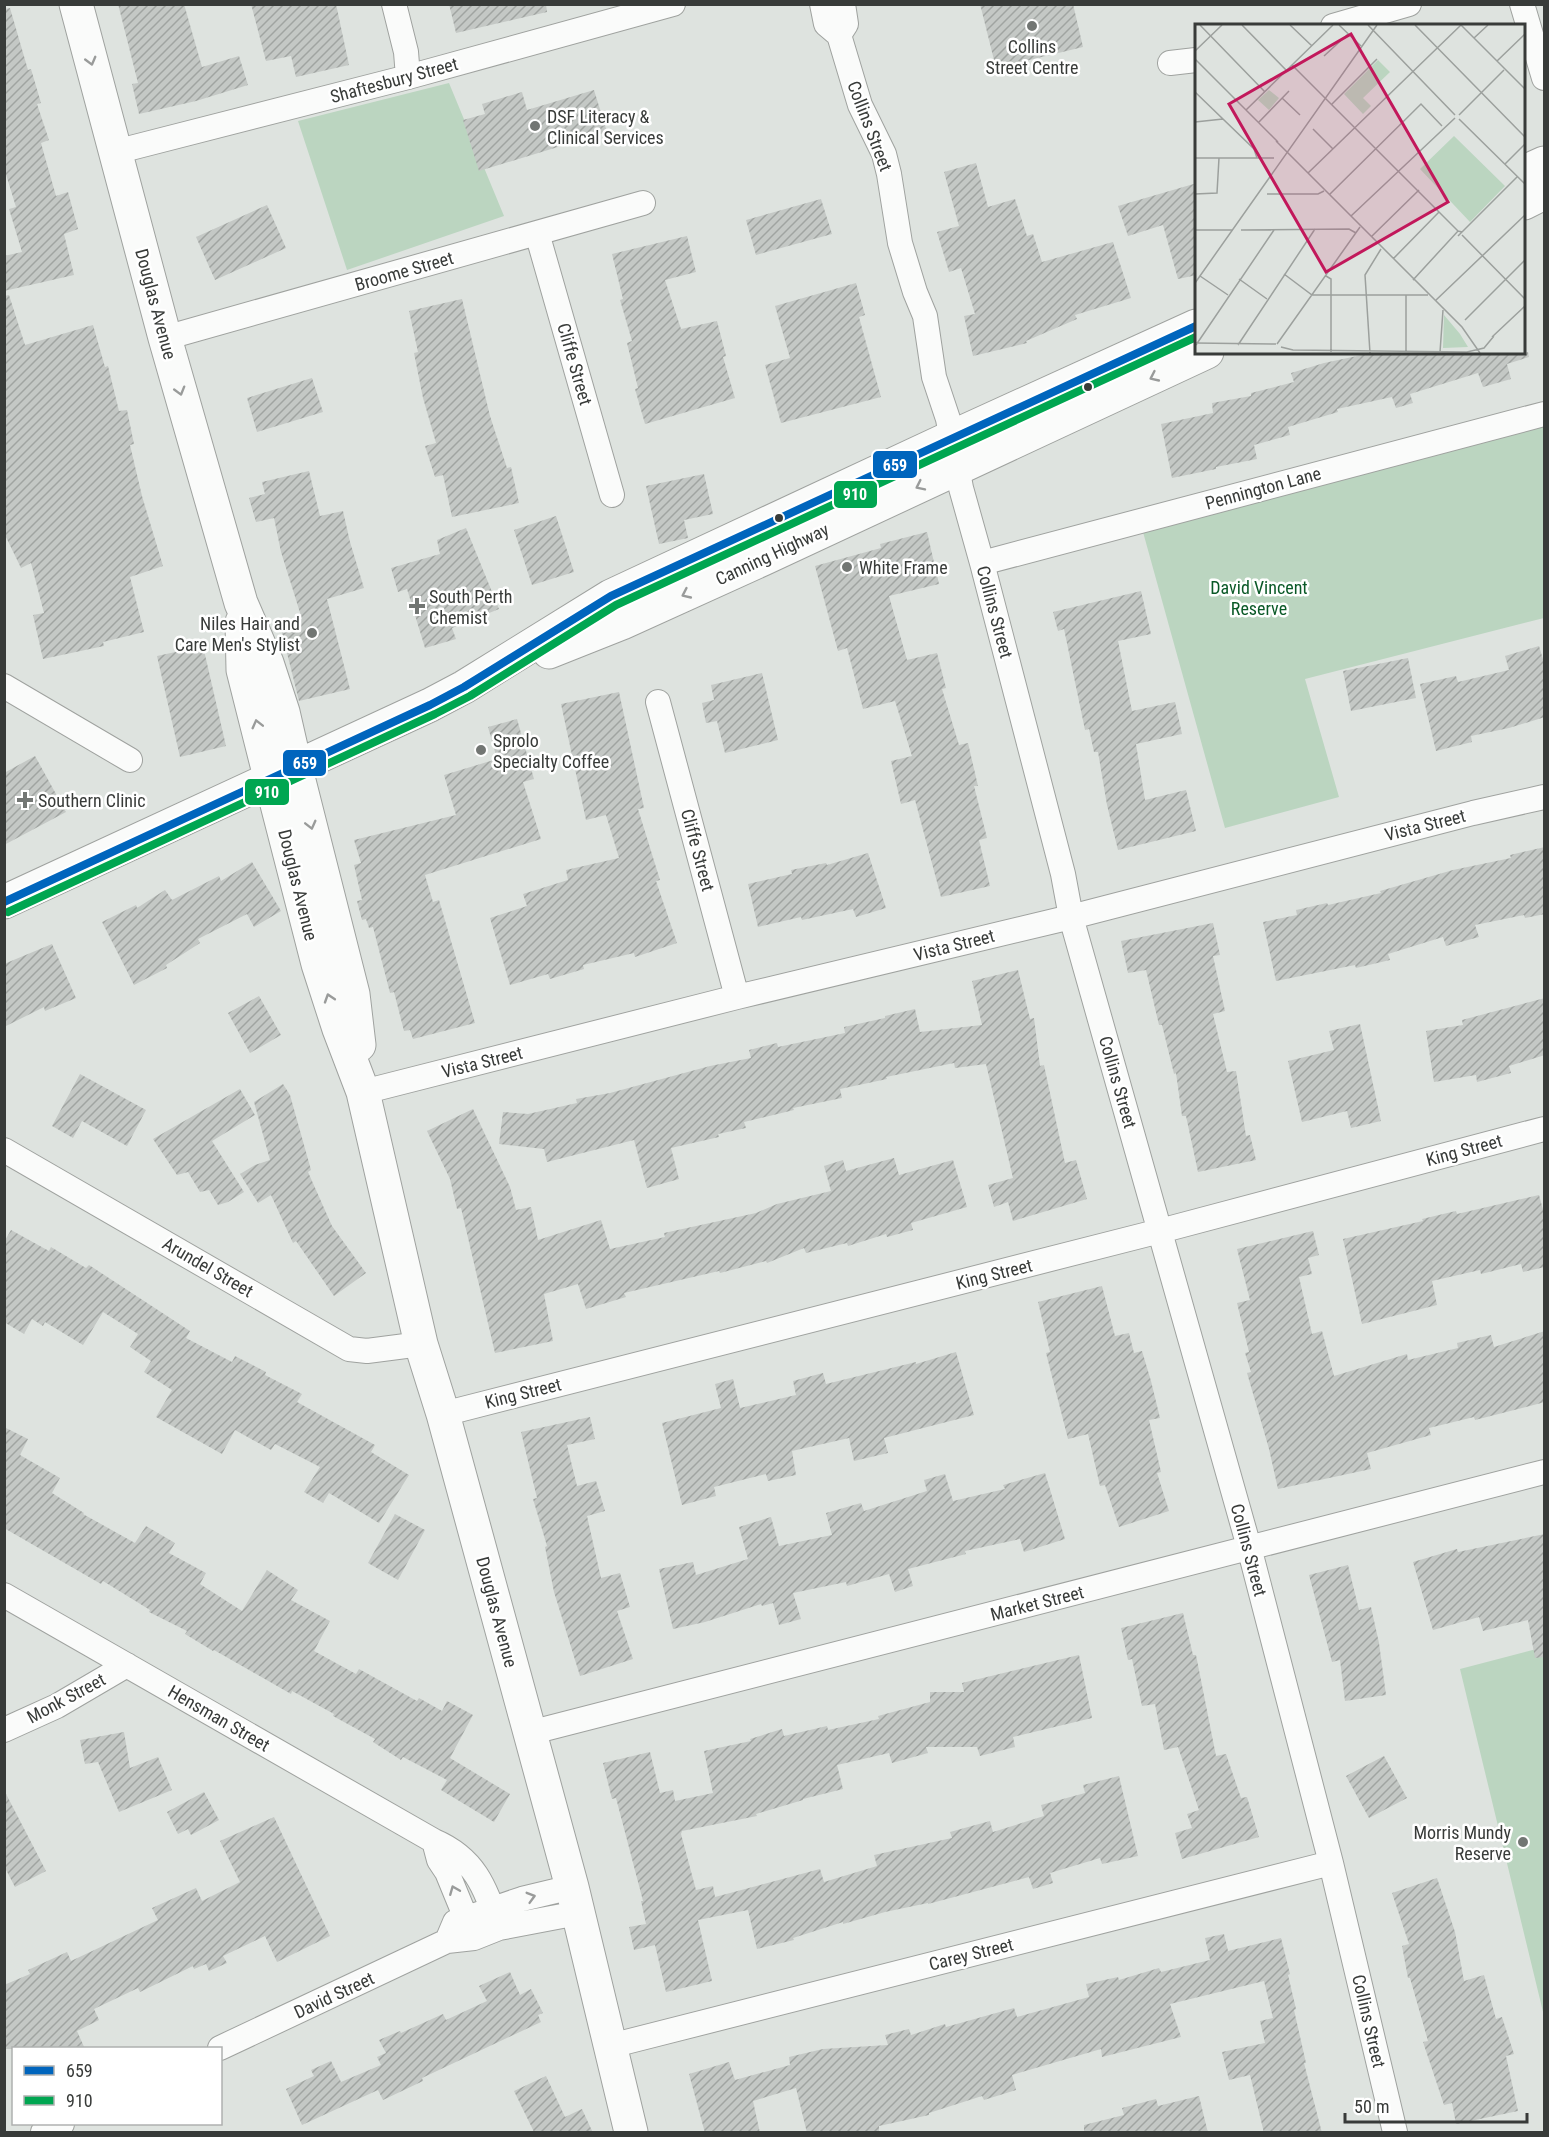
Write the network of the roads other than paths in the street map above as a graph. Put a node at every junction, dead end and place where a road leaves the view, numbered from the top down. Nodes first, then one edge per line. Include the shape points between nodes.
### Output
1 (76, 4) edge
2 (394, 4) edge
3 (673, 4) edge
4 (822, 4) edge
5 (843, 4) edge
6 (1409, 4) edge
7 (1522, 4) edge
8 (1340, 24) edge
9 (840, 35) junction
10 (1195, 60) edge
11 (1170, 63) dead end
12 (408, 77) junction
13 (1545, 78) edge
14 (115, 152) junction
15 (1545, 163) edge
16 (1525, 172) edge
17 (1545, 193) edge
18 (642, 203) dead end
19 (1525, 203) edge
20 (537, 233) junction
21 (1195, 327) edge
22 (165, 338) junction
23 (1202, 354) edge
24 (1545, 414) edge
25 (955, 452) junction
26 (612, 495) dead end
27 (982, 563) junction
28 (4, 686) edge
29 (658, 702) dead end
30 (130, 760) dead end
31 (284, 775) junction
32 (1545, 797) edge
33 (4, 902) edge
34 (1071, 916) junction
35 (737, 997) junction
36 (363, 1092) junction
37 (1545, 1129) edge
38 (4, 1150) edge
39 (1160, 1231) junction
40 (422, 1344) junction
41 (443, 1414) junction
42 (1545, 1472) edge
43 (1249, 1547) junction
44 (4, 1595) edge
45 (127, 1665) junction
46 (4, 1730) edge
47 (529, 1733) junction
48 (434, 1841) junction
49 (1331, 1863) junction
50 (575, 1900) junction
51 (496, 1919) junction
52 (470, 1928) junction
53 (610, 2046) junction
54 (222, 2048) edge
55 (60, 2125) edge
56 (43, 2133) edge
57 (631, 2133) edge
58 (1395, 2133) edge

1 -> 14 main road, Douglas Avenue
2 - 12 street
3 - 12 street, Shaftesbury Street
4 - 9 street, Collins Street via 826,24
5 - 9 street, Collins Street via 846,24
6 - 8 street
7 - 13 street
9 - 25 street, Collins Street via 860,105 884,154 900,243 925,316 934,377
10 - 11 street
12 - 14 street, Shaftesbury Street
14 - 22 main road, Douglas Avenue
15 - 16 main road
17 - 19 main road
18 - 20 street, Broome Street
20 - 22 street, Broome Street
20 - 26 street, Cliffe Street
21 - 25 main road, Canning Highway
22 -> 31 main road, Douglas Avenue via 241,603 283,712
23 -> 25 main road, Canning Highway
24 - 27 street, Pennington Lane
25 - 27 street, Collins Street
25 - 31 main road, Canning Highway via 611,596 464,687
27 - 34 street, Collins Street
28 - 30 street
29 - 35 street, Cliffe Street
31 - 33 main road, Canning Highway
31 - 36 main road, Douglas Avenue via 353,994
32 - 34 street, Vista Street
34 - 35 street, Vista Street
34 - 39 street, Collins Street
35 - 36 street, Vista Street
36 - 40 main road, Douglas Avenue
37 - 39 street, King Street
38 - 40 street, Arundel Street via 349,1348 367,1351
39 - 41 street, King Street
39 - 43 street, Collins Street
40 - 41 main road, Douglas Avenue
41 - 47 main road, Douglas Avenue
42 - 43 street, Market Street
43 - 47 street, Market Street
43 - 49 street, Collins Street
44 - 45 street, Hensman Street
45 - 46 street, Monk Street via 57,1706
45 - 48 street, Hensman Street
47 - 50 main road, Douglas Avenue
48 - 51 street, Hensman Street via 451,1848 475,1872
52 -> 48 street
49 - 53 street, Carey Street
49 - 58 street, Collins Street
50 - 51 street, David Street via 536,1895
50 - 53 main road, Douglas Avenue
51 - 52 street, David Street
52 - 54 street, David Street
53 - 57 main road, Douglas Avenue
55 - 56 street

